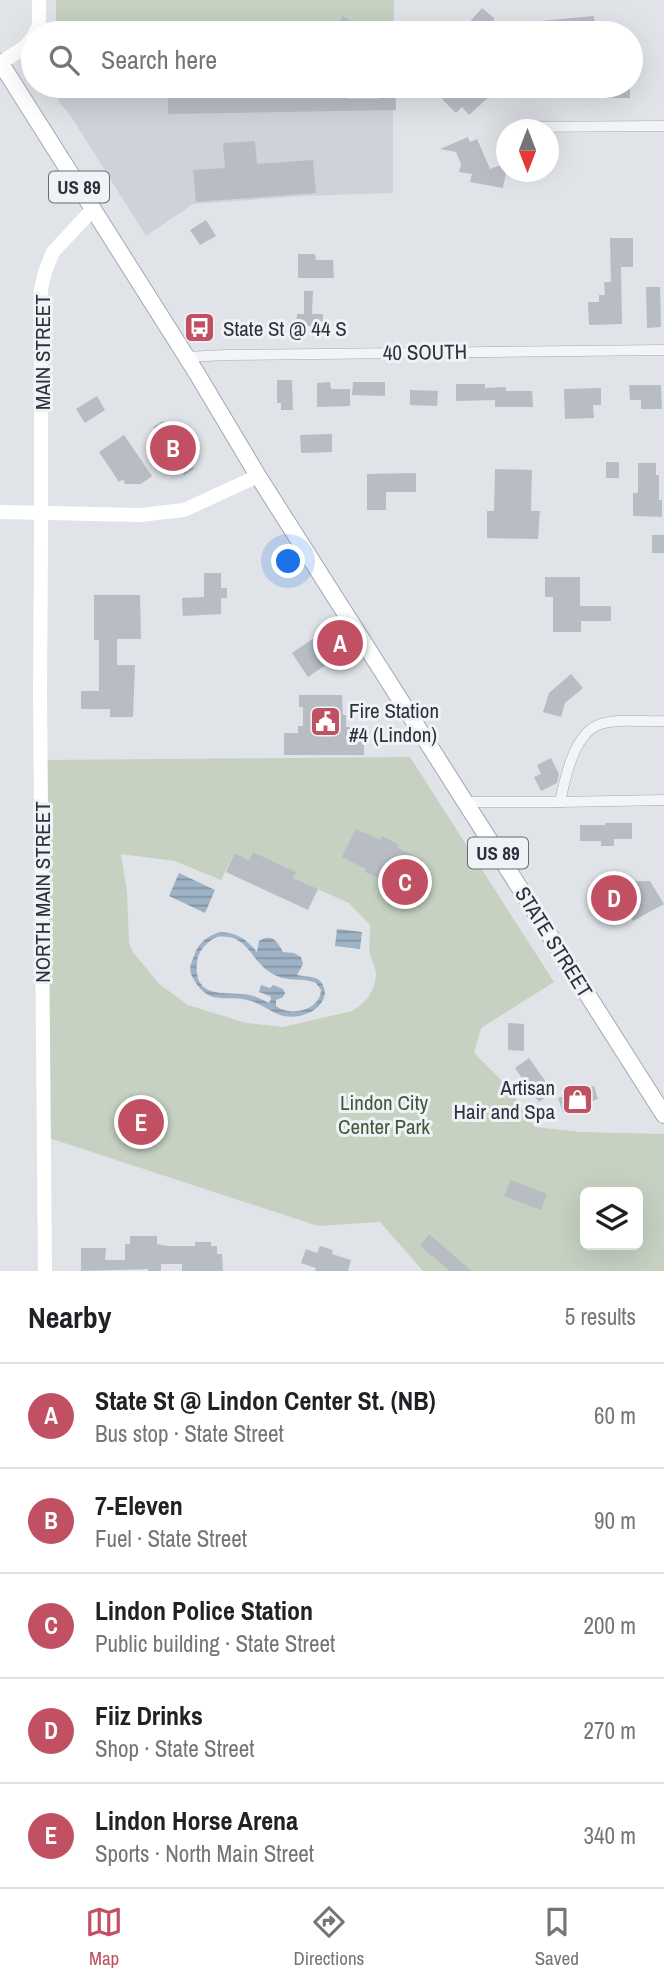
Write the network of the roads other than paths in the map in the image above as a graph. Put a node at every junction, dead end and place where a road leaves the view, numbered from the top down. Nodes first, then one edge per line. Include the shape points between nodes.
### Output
1 (39, 0) edge
2 (39, 21) edge
3 (21, 49) edge
4 (0, 62) edge
5 (21, 95) edge
6 (23, 98) edge
7 (664, 126) edge
8 (559, 127) edge
9 (93, 209) junction
10 (664, 350) edge
11 (186, 357) junction
12 (258, 476) junction
13 (0, 512) edge
14 (41, 512) junction
15 (664, 721) edge
16 (664, 800) edge
17 (466, 802) junction
18 (560, 802) junction
19 (664, 1115) edge
20 (45, 1271) edge

1 - 2 street
3 - 4 street
4 - 5 main road, US 89
6 - 9 main road, US 89
7 - 8 street
9 - 11 main road, US 89
9 - 14 street, MAIN STREET via 53,252 41,289
10 - 11 street, 40 SOUTH
11 - 12 main road, US 89
12 - 14 street via 184,510 140,515
12 - 17 main road, STATE STREET / US 89
13 - 14 street
14 - 20 street, NORTH MAIN STREET
15 - 18 street via 610,722 589,730 580,739
16 - 18 street
17 - 18 street
17 - 19 main road, STATE STREET / US 89

